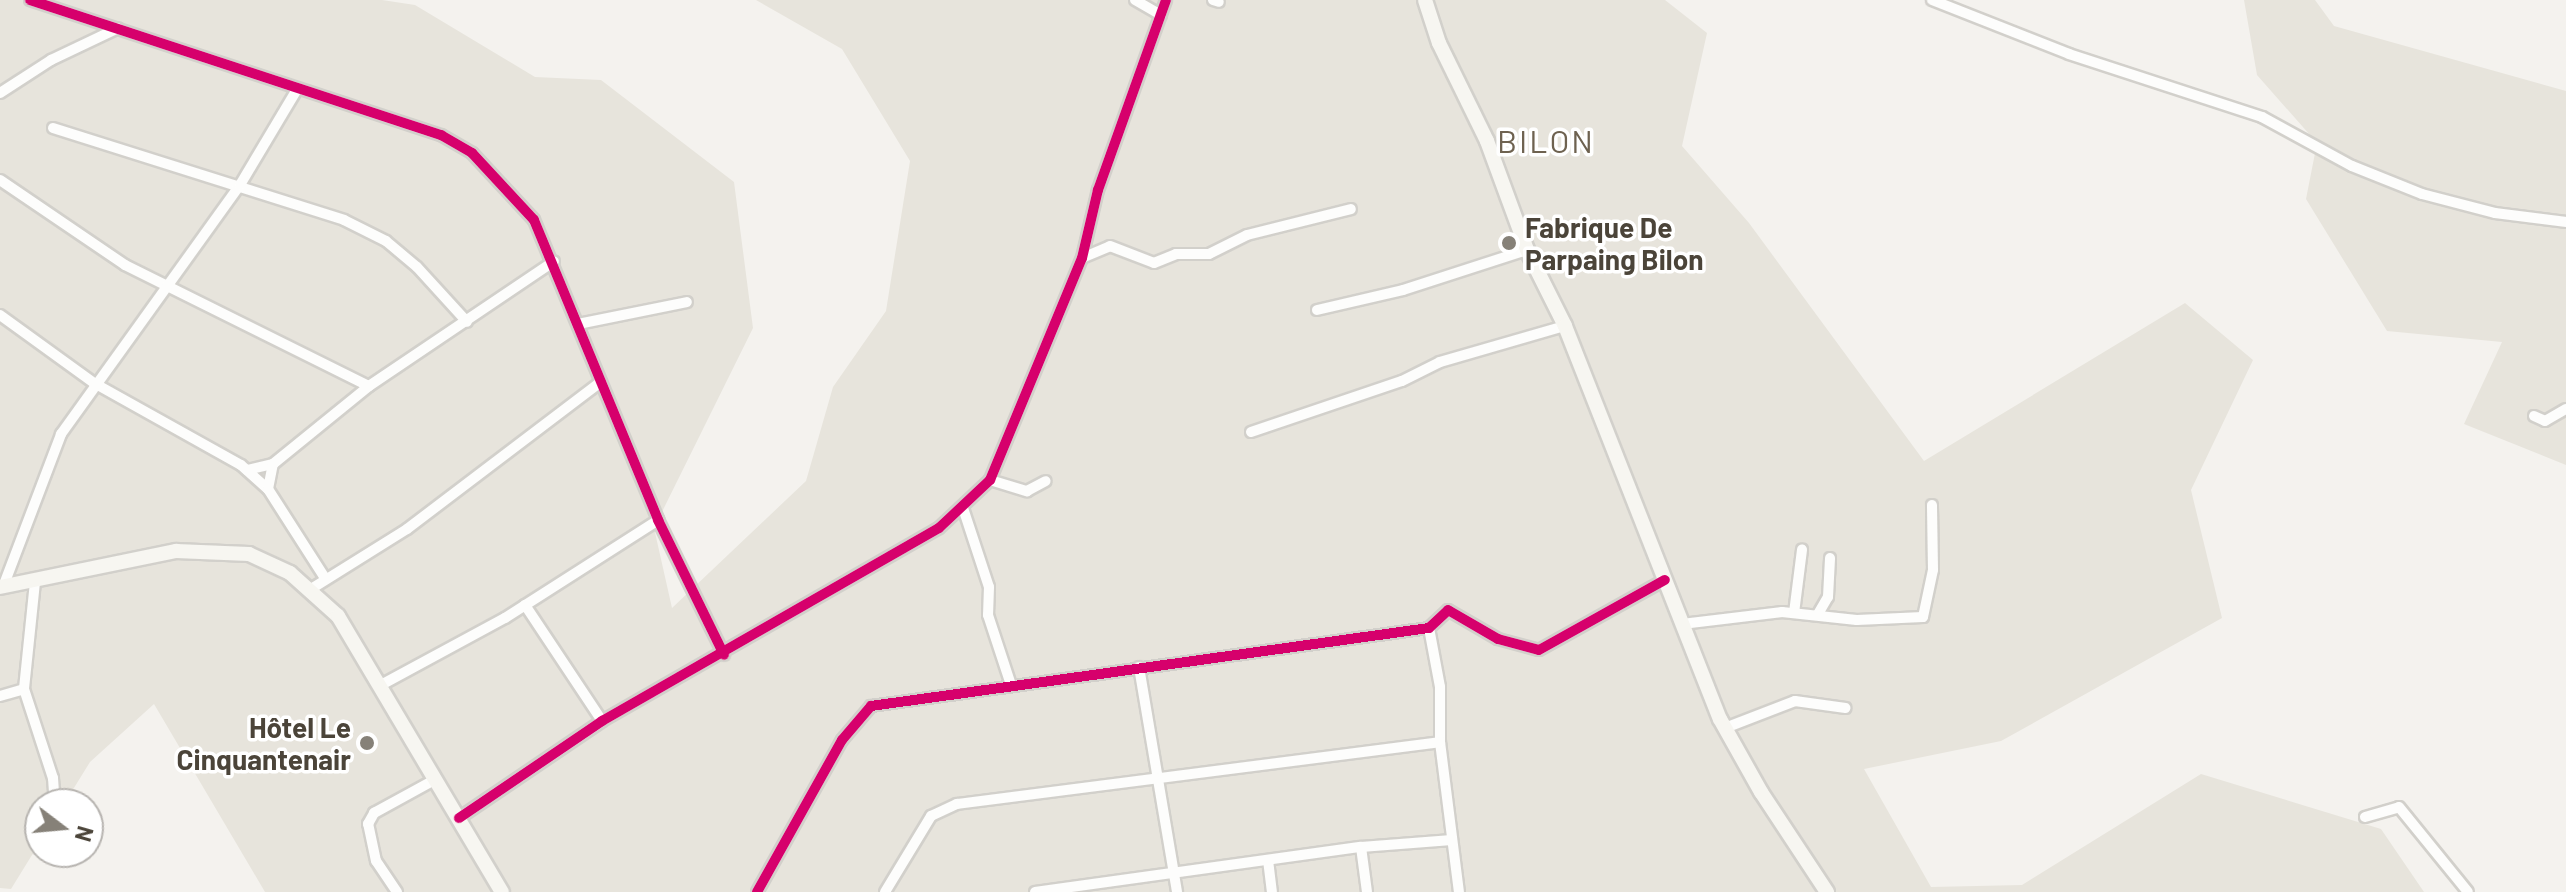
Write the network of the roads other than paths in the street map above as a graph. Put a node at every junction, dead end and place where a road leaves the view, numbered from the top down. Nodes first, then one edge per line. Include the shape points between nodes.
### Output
1 (30, 0) edge
2 (1135, 0) edge
3 (1166, 0) edge
4 (1425, 0) edge
5 (1932, 0) edge
6 (1161, 15) junction
7 (118, 28) junction
8 (296, 91) junction
9 (0, 93) edge
10 (53, 128) dead end
11 (0, 180) edge
12 (240, 185) junction
13 (1351, 209) dead end
14 (2566, 222) edge
15 (1527, 250) junction
16 (1082, 258) junction
17 (554, 261) junction
18 (168, 288) junction
19 (687, 302) dead end
20 (1317, 310) dead end
21 (0, 315) edge
22 (467, 322) junction
23 (578, 324) junction
24 (1565, 326) junction
25 (94, 383) junction
26 (599, 383) junction
27 (369, 386) junction
28 (2566, 409) edge
29 (2534, 416) dead end
30 (1251, 432) dead end
31 (273, 464) junction
32 (247, 470) junction
33 (990, 480) junction
34 (1046, 481) dead end
35 (268, 489) junction
36 (1932, 505) dead end
37 (963, 508) junction
38 (658, 520) junction
39 (1802, 550) dead end
40 (1830, 558) dead end
41 (325, 578) junction
42 (1665, 580) junction
43 (35, 582) junction
44 (1, 587) edge
45 (311, 589) junction
46 (525, 605) junction
47 (1794, 613) junction
48 (1818, 614) junction
49 (1682, 624) junction
50 (1429, 628) junction
51 (724, 655) junction
52 (1139, 667) junction
53 (381, 685) junction
54 (1011, 685) junction
55 (24, 689) junction
56 (0, 696) edge
57 (1846, 708) dead end
58 (602, 721) junction
59 (1725, 728) junction
60 (1440, 742) junction
61 (436, 779) junction
62 (1161, 780) junction
63 (54, 788) edge
64 (2365, 817) dead end
65 (459, 818) junction
66 (1452, 840) junction
67 (1361, 847) junction
68 (1268, 860) junction
69 (1175, 873) junction
70 (397, 892) edge
71 (502, 892) edge
72 (757, 892) edge
73 (885, 892) edge
74 (1035, 892) edge
75 (1177, 892) edge
76 (1272, 892) edge
77 (1367, 892) edge
78 (1459, 892) edge
79 (1827, 892) edge
80 (2468, 892) edge

1 - 7 street
2 - 6 street
3 - 6 street
4 - 15 main road via 1439,43 1487,141
5 - 14 street via 2069,54 2262,117 2352,166 2422,194 2495,213
6 - 16 street via 1098,190
7 - 8 street
7 - 9 street via 51,60
8 - 12 street
8 - 17 street via 441,135 472,153 534,220
10 - 12 street
11 - 18 street via 102,251
12 - 18 street
12 - 22 street via 344,220 386,241
13 - 16 street via 1247,235 1209,254 1176,254 1154,263 1110,246
15 - 20 street via 1403,290
15 - 24 main road
16 - 33 street
17 - 22 street
17 - 23 street
18 - 25 street
18 - 27 street
19 - 23 street
21 - 25 street
22 - 27 street
23 - 26 street
24 - 30 street via 1440,362 1402,381
24 - 42 main road
25 - 32 street
25 - 44 street via 61,434
26 - 38 street
26 - 41 street via 407,529
27 - 31 street
28 - 29 street via 2545,421
31 - 32 street
31 - 35 street
32 - 35 street
33 - 34 street via 1027,491
33 - 37 street
35 - 41 street
36 - 48 street via 1933,570 1923,617 1857,620
37 - 51 street via 877,566
37 - 54 street via 989,587 988,615
38 - 46 street
38 - 51 street
39 - 47 street
40 - 48 street via 1828,597
41 - 45 street
42 - 49 main road
42 - 50 street via 1539,650 1498,639 1448,610
43 - 44 main road
43 - 45 main road via 176,551 230,551 267,560
43 - 55 street
45 - 53 main road via 338,616
46 - 53 street
46 - 58 street
47 - 48 street
47 - 49 street
49 - 59 main road
50 - 52 street
50 - 60 street via 1440,687
51 - 58 street
52 - 54 street
52 - 62 street
53 - 61 main road
54 - 72 street via 892,702 861,712
55 - 56 street
55 - 63 street
57 - 59 street via 1795,701
58 - 65 street
59 - 79 main road
60 - 62 street
60 - 66 street
61 - 65 main road
61 - 70 street via 374,813 368,824 376,861
62 - 69 street
62 - 73 street via 942,808 916,836
64 - 80 street via 2399,807
65 - 71 main road
66 - 67 street
66 - 78 street
67 - 68 street
67 - 77 street
68 - 69 street
68 - 76 street
69 - 74 street
69 - 75 street

